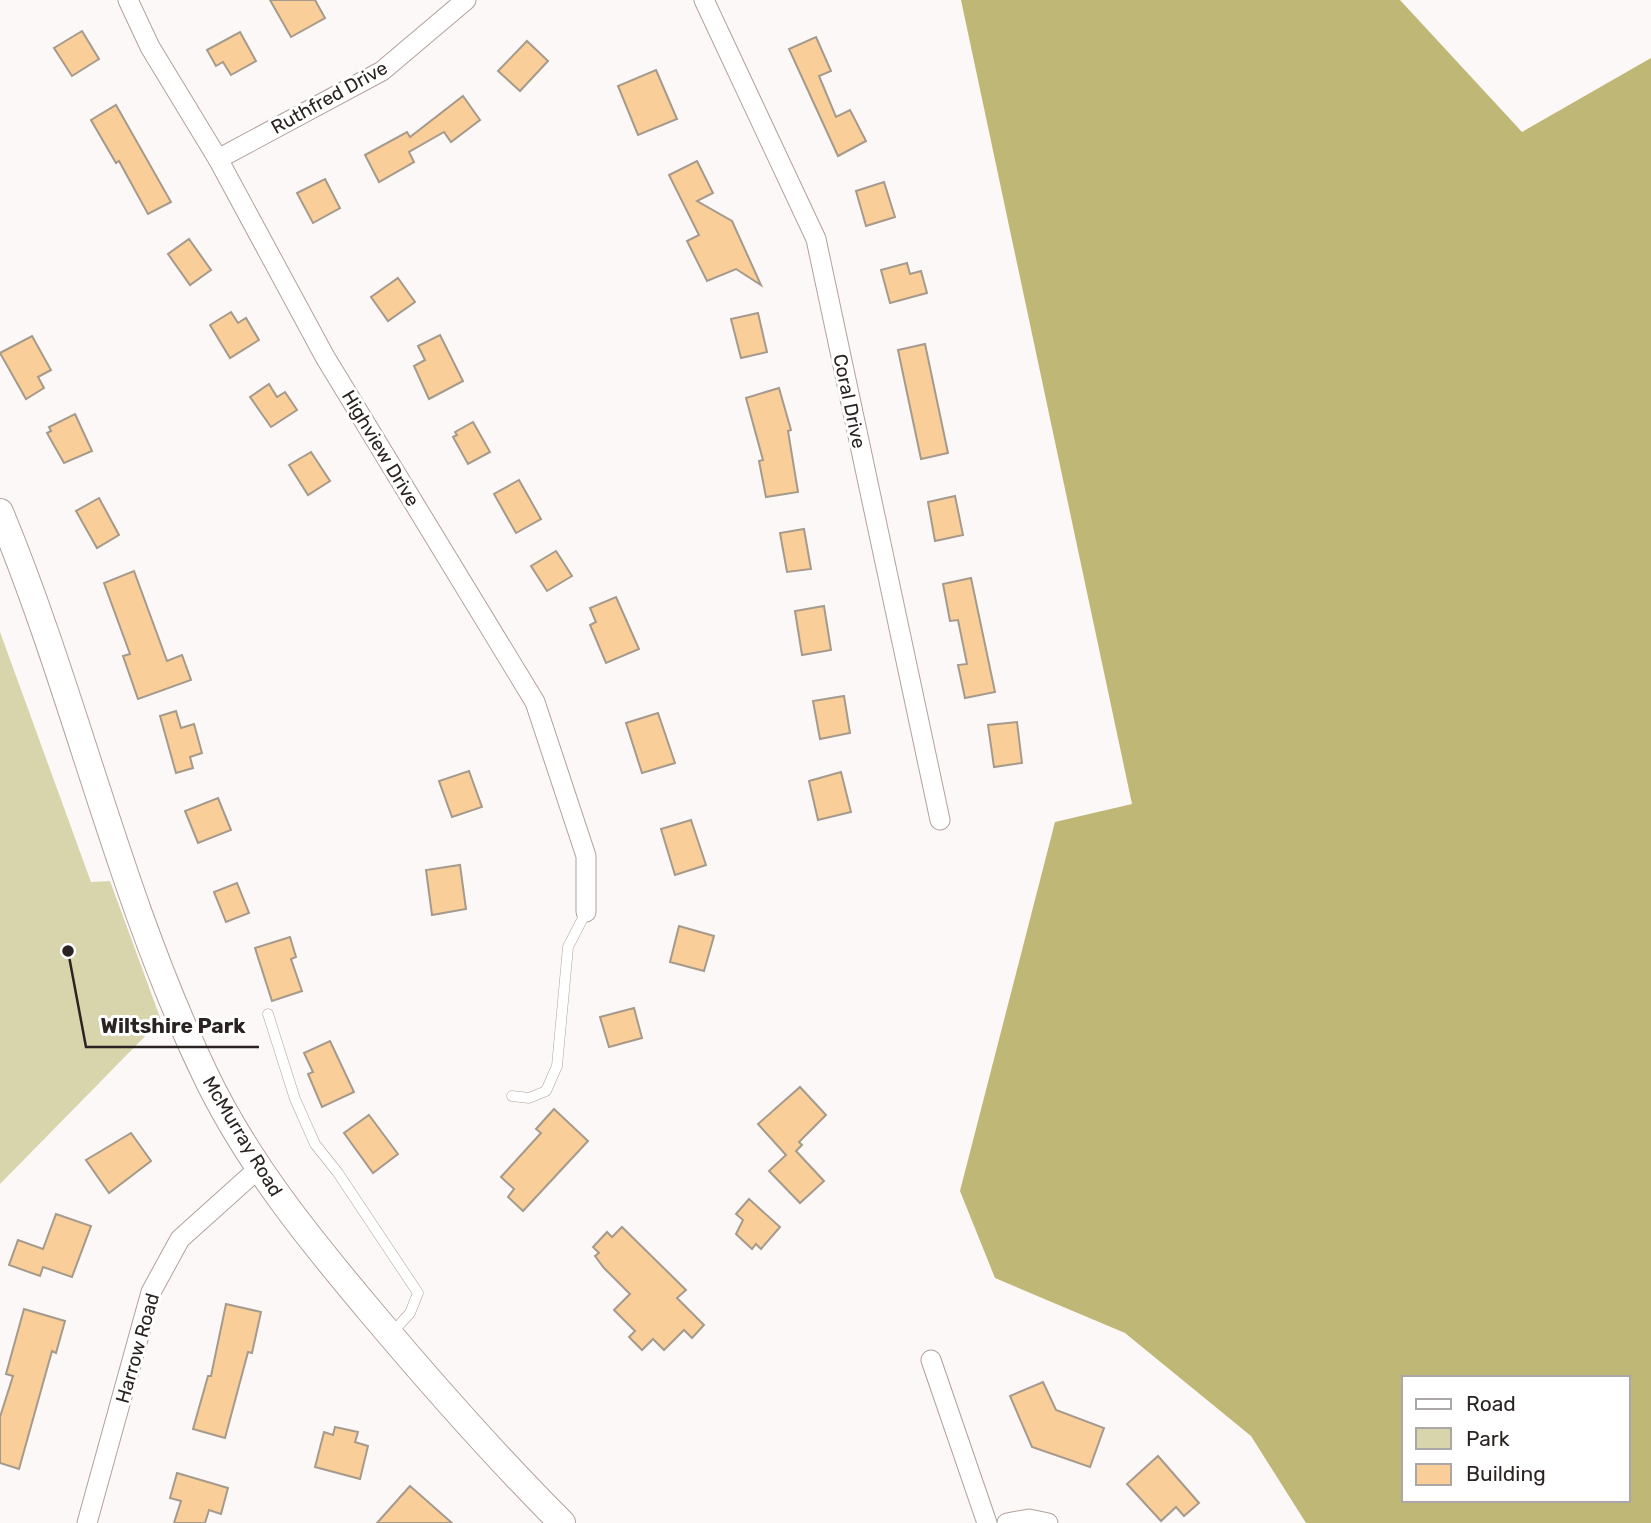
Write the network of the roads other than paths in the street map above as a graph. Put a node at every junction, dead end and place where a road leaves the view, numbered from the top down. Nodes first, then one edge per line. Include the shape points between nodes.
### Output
1 (128, 0) edge
2 (466, 0) edge
3 (704, 0) edge
4 (218, 159) junction
5 (0, 512) edge
6 (940, 820) dead end
7 (586, 912) joint
8 (268, 1014) dead end
9 (512, 1096) dead end
10 (259, 1168) junction
11 (390, 1335) junction
12 (932, 1360) dead end
13 (88, 1523) edge
14 (562, 1523) edge
15 (987, 1523) edge
16 (1007, 1523) edge
17 (1048, 1523) edge

1 - 4 street, Highview Drive via 150,47
2 - 4 street, Ruthfred Drive via 382,71
3 - 6 street, Coral Drive via 816,239
4 - 7 street, Highview Drive via 325,357 536,702 586,856
5 - 10 main road, McMurray Road via 24,569 134,897 181,1021 204,1074
7 - 9 lane via 568,947 557,1066 546,1091 528,1098
8 - 11 lane via 314,1144 418,1293 410,1312
10 - 11 main road, McMurray Road via 323,1256
10 - 13 street, Harrow Road via 180,1239 151,1292
11 - 14 main road, McMurray Road via 498,1459
12 - 15 street
16 - 17 street via 1029,1519

